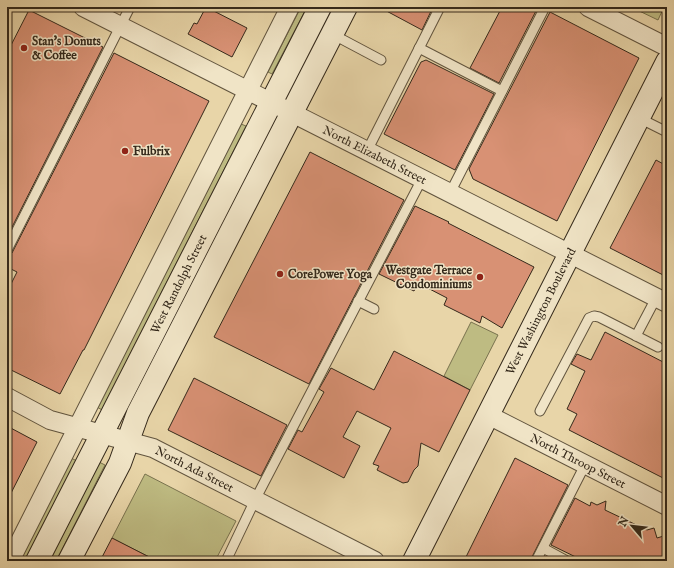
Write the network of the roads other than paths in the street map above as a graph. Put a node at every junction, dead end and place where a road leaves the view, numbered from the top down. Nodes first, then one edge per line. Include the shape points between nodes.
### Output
1 (83, 7) edge
2 (130, 7) edge
3 (290, 7) edge
4 (320, 7) edge
5 (346, 7) edge
6 (440, 7) edge
7 (545, 7) edge
8 (588, 7) edge
9 (120, 26) junction
10 (332, 34) junction
11 (667, 47) edge
12 (419, 48) junction
13 (381, 60) dead end
14 (667, 62) edge
15 (248, 90) junction
16 (502, 91) junction
17 (271, 102) junction
18 (292, 113) junction
19 (639, 118) junction
20 (667, 132) edge
21 (367, 151) junction
22 (422, 179) junction
23 (450, 193) junction
24 (7, 250) edge
25 (570, 254) junction
26 (661, 300) edge
27 (358, 301) junction
28 (374, 309) dead end
29 (636, 336) junction
30 (658, 347) dead end
31 (7, 397) edge
32 (540, 411) dead end
33 (488, 415) junction
34 (77, 427) junction
35 (102, 434) junction
36 (128, 441) junction
37 (585, 465) junction
38 (255, 500) junction
39 (667, 506) edge
40 (543, 548) junction
41 (10, 561) edge
42 (37, 561) edge
43 (69, 561) edge
44 (226, 561) edge
45 (375, 561) edge
46 (414, 561) edge
47 (536, 561) edge
48 (568, 561) edge

1 - 9 street, North Elizabeth Street
2 - 9 lane
3 - 15 street, West Randolph Street
4 - 17 street, West Randolph Street
5 - 10 street, West Randolph Street
6 - 12 lane
7 - 16 lane
8 - 11 street
9 - 15 street, North Elizabeth Street
9 - 24 lane
10 - 13 lane
10 - 18 street, West Randolph Street
12 - 16 lane
12 - 21 lane
14 - 19 street, West Washington Boulevard
15 - 17 street, North Elizabeth Street
15 - 34 street, West Randolph Street
16 - 23 lane
17 - 18 street, North Elizabeth Street
17 - 35 street, West Randolph Street
18 - 21 street, North Elizabeth Street
18 - 36 street, West Randolph Street via 138,413
19 - 20 lane
19 - 25 street, West Washington Boulevard
21 - 22 street, North Elizabeth Street
22 - 23 street, North Elizabeth Street
22 - 27 lane
23 - 25 street, North Elizabeth Street
25 - 26 street, North Elizabeth Street
25 - 33 street, West Washington Boulevard
26 - 29 lane
27 - 28 lane
27 - 38 lane
29 - 30 lane
29 - 32 lane via 594,316 589,318
31 - 34 street, North Ada Street via 50,420
33 - 37 street, North Throop Street
33 - 46 street, West Washington Boulevard
34 - 35 street, North Ada Street
34 - 41 street, West Randolph Street
35 - 36 street, North Ada Street
35 - 42 street, West Randolph Street
36 - 38 street, North Ada Street via 153,448
36 - 43 street, West Randolph Street via 120,462
37 - 39 street, North Throop Street
37 - 40 lane
38 - 44 lane
38 - 45 street, North Ada Street
40 - 47 lane
40 - 48 lane

